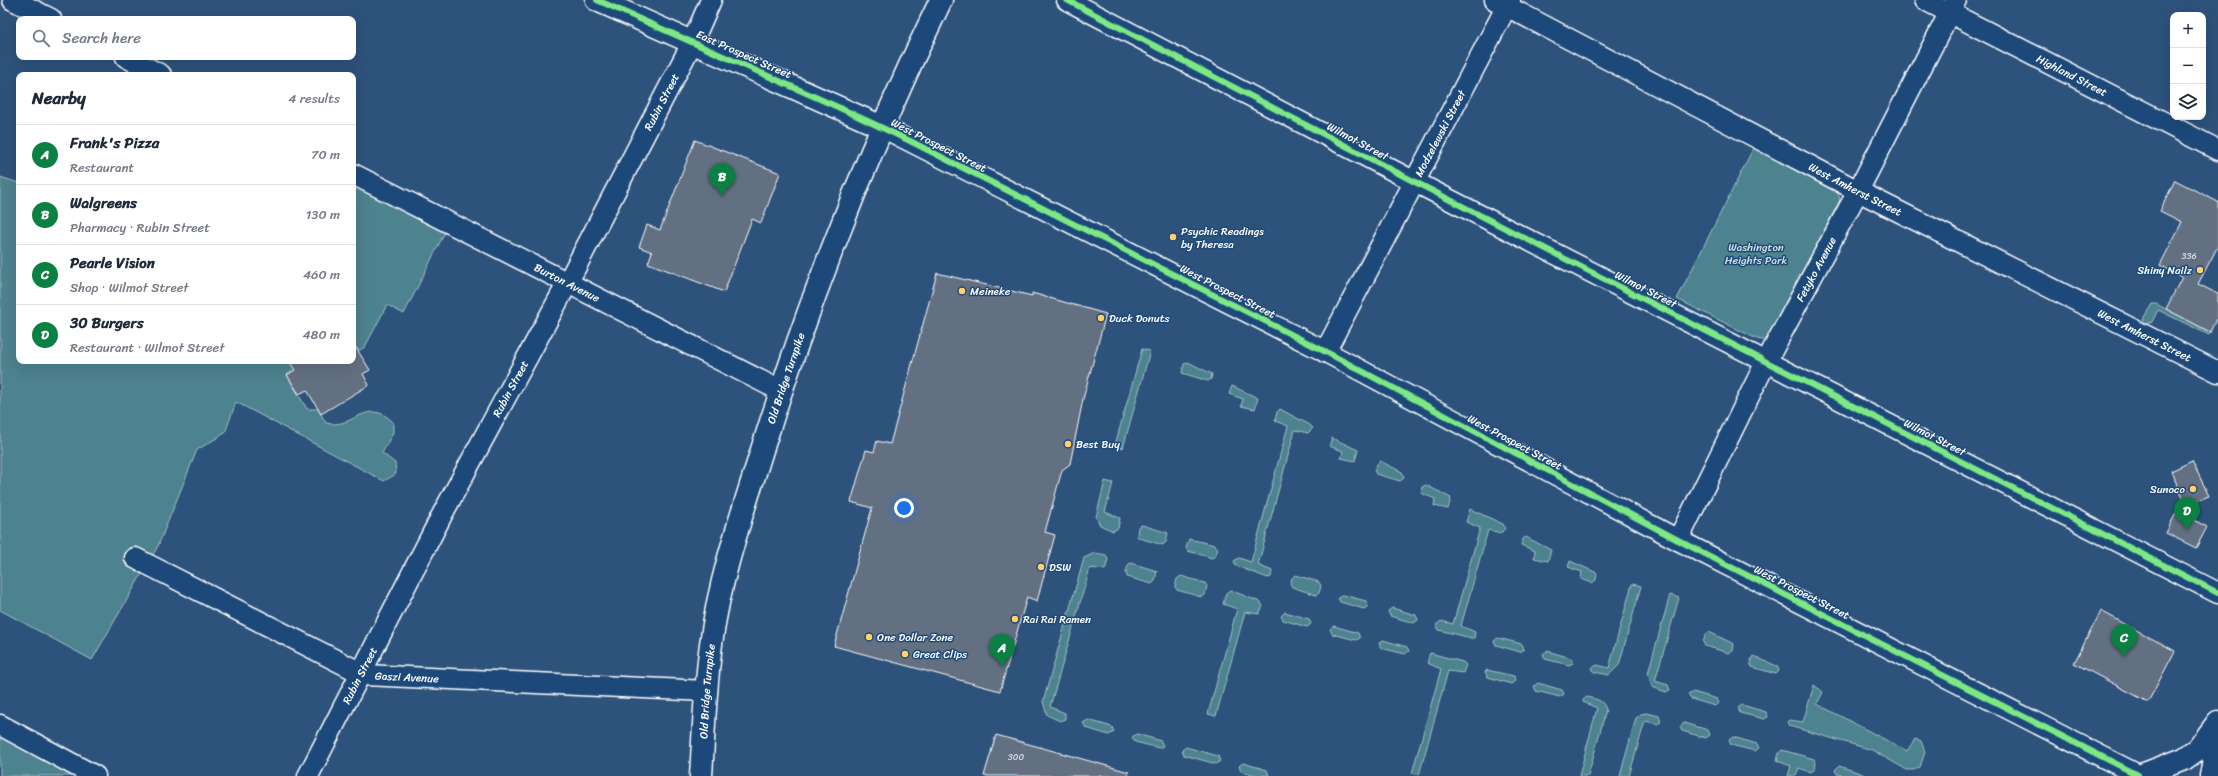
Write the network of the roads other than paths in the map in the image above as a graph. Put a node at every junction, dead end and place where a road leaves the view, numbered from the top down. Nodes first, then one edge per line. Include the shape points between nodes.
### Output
1 (14, 0) edge
2 (597, 0) edge
3 (711, 0) edge
4 (940, 0) edge
5 (1067, 0) edge
6 (1925, 0) edge
7 (1504, 2) edge
8 (1953, 7) edge
9 (45, 16) edge
10 (692, 43) junction
11 (132, 60) edge
12 (155, 72) edge
13 (882, 127) junction
14 (2218, 150) edge
15 (356, 176) edge
16 (1415, 182) junction
17 (1858, 191) junction
18 (567, 284) junction
19 (1324, 352) junction
20 (1766, 362) junction
21 (2218, 372) edge
22 (781, 391) junction
23 (1678, 540) junction
24 (135, 558) dead end
25 (2218, 594) edge
26 (360, 673) junction
27 (706, 691) junction
28 (2218, 722) edge
29 (0, 725) edge
30 (2218, 736) edge
31 (95, 776) edge
32 (308, 776) edge
33 (701, 776) edge
34 (2138, 776) edge
35 (2211, 776) edge

1 - 9 street
2 - 10 main road, East Prospect Street
3 - 10 street, Rubin Street
4 - 13 main road, Old Bridge Turnpike
5 - 16 street, Wilmot Street
6 - 8 street, Highland Street
7 - 16 street, Modzelewski Street
7 - 17 street, West Amherst Street
8 - 14 street, Highland Street
8 - 17 street, Fetyko Avenue
10 - 13 main road, East Prospect Street
10 - 18 street, Rubin Street
11 - 12 street
13 - 19 street, West Prospect Street
13 - 22 main road, Old Bridge Turnpike
15 - 18 street, Burton Avenue
16 - 19 street, Modzelewski Street
16 - 20 street, Wilmot Street
17 - 20 street, Fetyko Avenue
17 - 21 street, West Amherst Street
18 - 22 street, Burton Avenue
18 - 26 street, Rubin Street
19 - 23 street, West Prospect Street
20 - 23 street, Fetyko Avenue
20 - 25 street, Wilmot Street
22 - 27 main road, Old Bridge Turnpike via 731,550 712,636
23 - 34 street, West Prospect Street
24 - 26 street, Gaszi Avenue
26 - 27 street, Gaszi Avenue
26 - 32 street, Rubin Street
27 - 33 main road, Old Bridge Turnpike
28 - 34 main road via 2198,749 2184,759
29 - 31 street
30 - 35 main road

